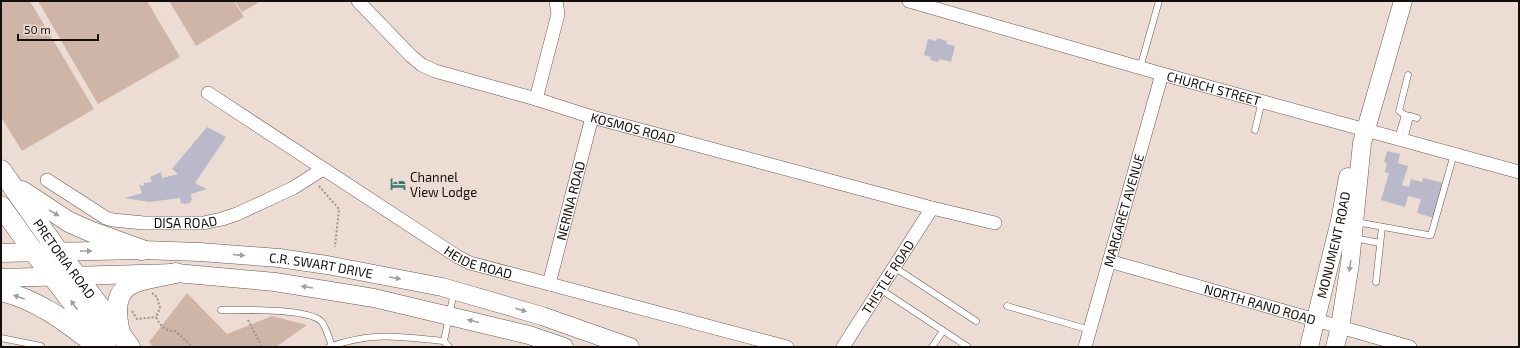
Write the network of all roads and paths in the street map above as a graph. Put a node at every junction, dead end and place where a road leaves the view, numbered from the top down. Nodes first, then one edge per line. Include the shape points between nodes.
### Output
1 (358, 1) edge
2 (556, 1) edge
3 (908, 1) edge
4 (1159, 1) edge
5 (1403, 1) edge
6 (1140, 68) junction
7 (1162, 74) junction
8 (1408, 75) dead end
9 (208, 93) dead end
10 (536, 99) junction
11 (1262, 101) junction
12 (1407, 116) junction
13 (592, 117) junction
14 (1417, 118) dead end
15 (1255, 130) dead end
16 (1363, 136) junction
17 (1401, 139) junction
18 (1454, 154) junction
19 (323, 169) junction
20 (1519, 172) edge
21 (6, 176) edge
22 (312, 177) junction
23 (47, 180) dead end
24 (1, 206) edge
25 (932, 208) junction
26 (995, 223) dead end
27 (1382, 227) junction
28 (1353, 230) junction
29 (1380, 243) junction
30 (335, 247) dead end
31 (142, 250) junction
32 (58, 251) junction
33 (34, 252) junction
34 (1, 253) edge
35 (1109, 261) junction
36 (894, 266) junction
37 (176, 273) junction
38 (53, 276) junction
39 (78, 276) junction
40 (1, 278) edge
41 (1376, 282) dead end
42 (549, 284) junction
43 (880, 289) junction
44 (454, 290) junction
45 (1, 291) edge
46 (149, 292) dead end
47 (1008, 306) dead end
48 (131, 308) dead end
49 (221, 310) dead end
50 (450, 316) junction
51 (156, 317) junction
52 (1316, 319) junction
53 (248, 320) dead end
54 (976, 321) dead end
55 (1340, 327) junction
56 (1090, 330) junction
57 (943, 331) junction
58 (1, 338) edge
59 (444, 341) junction
60 (119, 343) edge
61 (41, 346) edge
62 (330, 346) edge
63 (99, 347) edge
64 (192, 347) edge
65 (262, 347) edge
66 (449, 347) edge
67 (564, 347) edge
68 (630, 347) edge
69 (787, 347) edge
70 (843, 347) edge
71 (932, 347) edge
72 (968, 347) edge
73 (1085, 347) edge
74 (1308, 347) edge
75 (1335, 347) edge
76 (1410, 347) edge

1 - 10 street, KOSMOS ROAD via 422,65 435,71
2 - 10 street via 558,14
3 - 6 street, CHURCH STREET
4 - 6 lane
5 - 16 main road, MONUMENT ROAD
6 - 7 street, CHURCH STREET
7 - 11 street, CHURCH STREET
7 - 35 street, MARGARET AVENUE
8 - 12 lane via 1399,111
9 - 19 street, HEIDE ROAD
10 - 13 street, KOSMOS ROAD
11 - 15 lane
11 - 16 street, CHURCH STREET
12 - 14 lane
12 - 17 lane
13 - 25 street, KOSMOS ROAD
13 - 42 street, NERINA ROAD
16 - 17 street, CHURCH STREET
16 - 28 main road, MONUMENT ROAD
16 - 52 main road, MONUMENT ROAD via 1351,163
17 - 18 street, CHURCH STREET
18 - 20 street, CHURCH STREET
18 - 27 lane via 1431,235
19 - 22 street, DISA ROAD
19 - 42 street, HEIDE ROAD via 458,257 470,263
21 -> 31 main road via 69,222
21 - 32 main road, PRETORIA ROAD
22 - 23 street, DISA ROAD via 237,214 203,223 144,223 106,218
22 - 30 path via 339,209
24 - 33 main road, PRETORIA ROAD
25 - 26 street, KOSMOS ROAD
25 - 36 street, THISTLE ROAD
27 - 28 lane
27 - 29 lane
28 - 29 lane
28 -> 55 main road, MONUMENT ROAD
29 - 41 lane
32 -> 31 main road, C.R. SWART DRIVE
31 -> 44 main road, C.R. SWART DRIVE via 279,258
32 - 33 main road, C.R. SWART DRIVE
32 - 39 main road, PRETORIA ROAD
33 - 34 main road, C.R. SWART DRIVE
33 - 38 main road, PRETORIA ROAD
35 - 52 street, NORTH RAND ROAD
35 - 56 street, MARGARET AVENUE
36 - 43 street, THISTLE ROAD
36 - 54 lane
37 - 39 main road, C.R. SWART DRIVE
50 -> 37 main road, C.R. SWART DRIVE via 339,292 275,282
37 - 60 main road via 132,283 124,289 116,307
38 - 39 main road, C.R. SWART DRIVE
38 - 40 main road, C.R. SWART DRIVE
60 -> 38 main road, PRETORIA ROAD
39 - 60 main road, PRETORIA ROAD
42 - 69 street, HEIDE ROAD
43 - 57 lane
43 - 70 street, THISTLE ROAD
44 - 50 lane
44 -> 68 main road, C.R. SWART DRIVE via 542,316
63 -> 45 main road via 48,310
46 - 51 path via 157,297 160,308
47 - 56 lane
48 - 51 path via 137,319
49 - 62 lane via 302,313 315,317 322,322
50 - 59 lane
67 -> 50 main road, C.R. SWART DRIVE via 529,335
51 - 64 path via 161,326 174,331
52 - 55 street, NORTH RAND ROAD
52 - 74 main road, MONUMENT ROAD
53 - 65 path
55 - 75 main road, MONUMENT ROAD
55 - 76 street, NORTH RAND ROAD
56 - 73 street, MARGARET AVENUE
57 - 71 lane
57 - 72 lane
58 - 61 lane
59 - 62 lane via 393,335 371,336
59 - 66 lane

